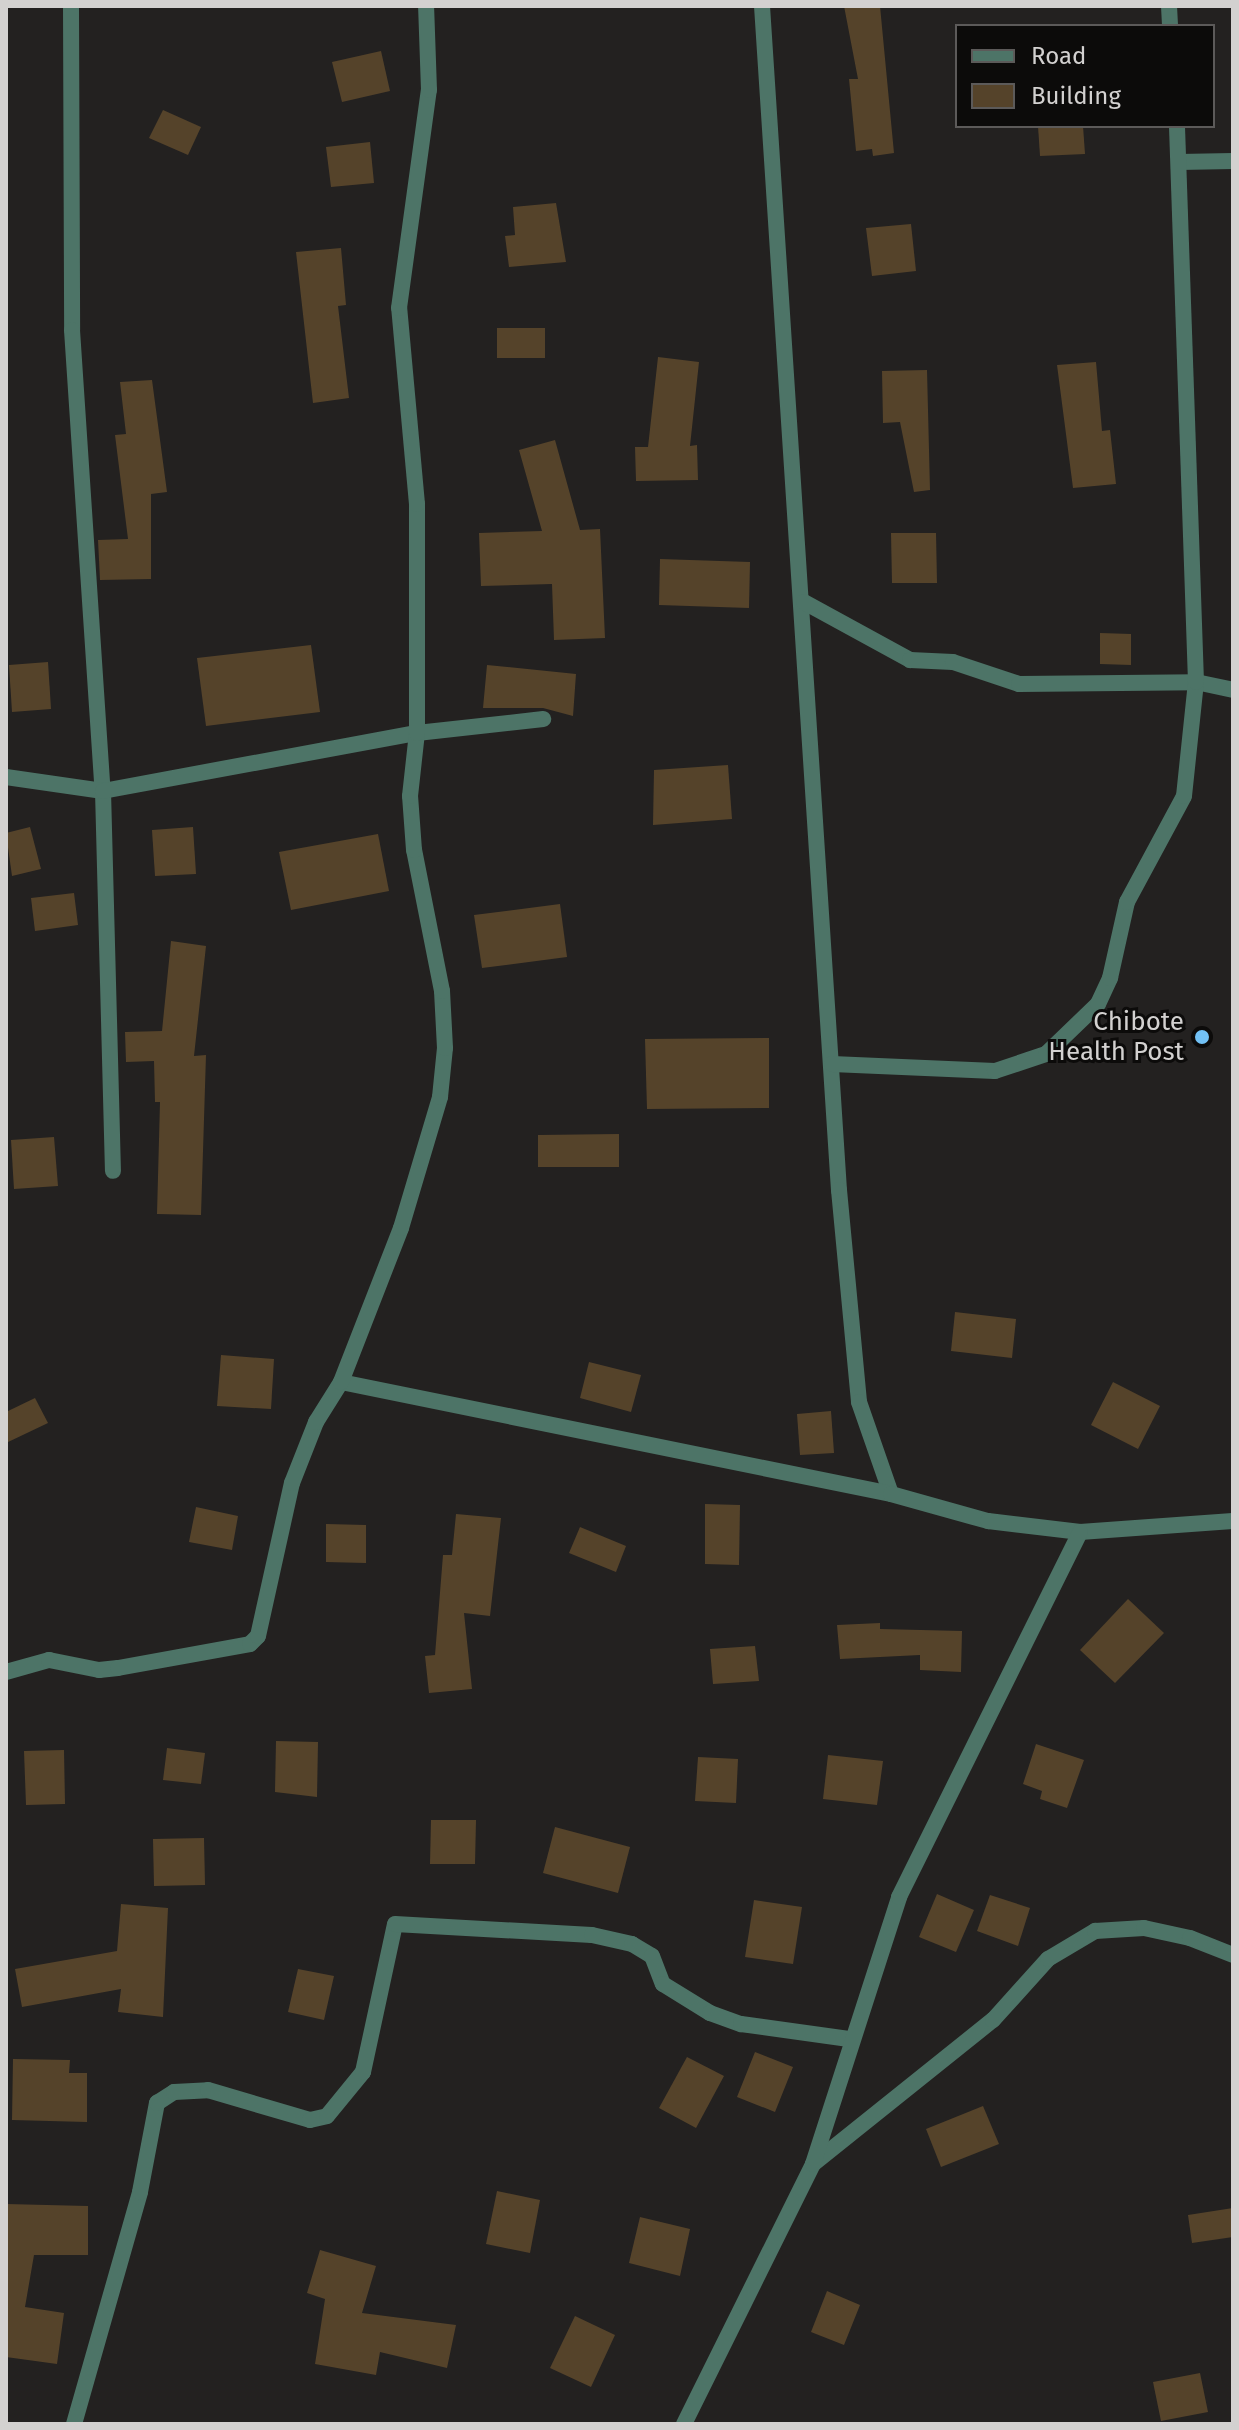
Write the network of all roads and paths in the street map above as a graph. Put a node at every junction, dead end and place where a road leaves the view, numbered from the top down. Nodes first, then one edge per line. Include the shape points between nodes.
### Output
1 (71, 6) edge
2 (426, 6) edge
3 (762, 6) edge
4 (1177, 128) edge
5 (1233, 161) edge
6 (1179, 162) junction
7 (804, 602) junction
8 (1196, 682) junction
9 (1233, 690) edge
10 (543, 719) dead end
11 (417, 733) junction
12 (6, 777) edge
13 (103, 791) junction
14 (832, 1064) junction
15 (113, 1171) dead end
16 (341, 1382) junction
17 (891, 1494) junction
18 (1233, 1521) edge
19 (1080, 1532) junction
20 (6, 1672) edge
21 (1233, 1955) edge
22 (849, 2039) junction
23 (813, 2164) junction
24 (74, 2424) edge
25 (684, 2424) edge

1 - 13 street via 72,330
2 - 11 street via 429,90 399,308 417,504
3 - 7 street
4 - 6 street
5 - 6 street
6 - 8 street
7 - 8 street via 910,660 961,664 1019,684
7 - 14 street
8 - 9 street
8 - 14 street via 1184,796 1127,902 1110,978 1089,1013 1046,1054 995,1071
10 - 11 street
11 - 13 street
11 - 16 street via 410,796 414,850 442,991 445,1048 440,1097 401,1228
12 - 13 street
13 - 15 street
14 - 17 street via 859,1402
16 - 17 street
16 - 20 street via 316,1422 292,1483 265,1623 250,1644 118,1668 90,1669 49,1660
17 - 19 street via 988,1521
18 - 19 street
19 - 22 street via 899,1897
21 - 23 street via 1144,1928 1121,1927 1081,1938 1048,1959 1011,2004 900,2099
22 - 23 street
22 - 24 street via 741,2024 710,2013 663,1984 652,1956 632,1944 592,1935 395,1924 363,2072 327,2116 310,2120 208,2090 174,2092 157,2103 140,2192
23 - 25 street

